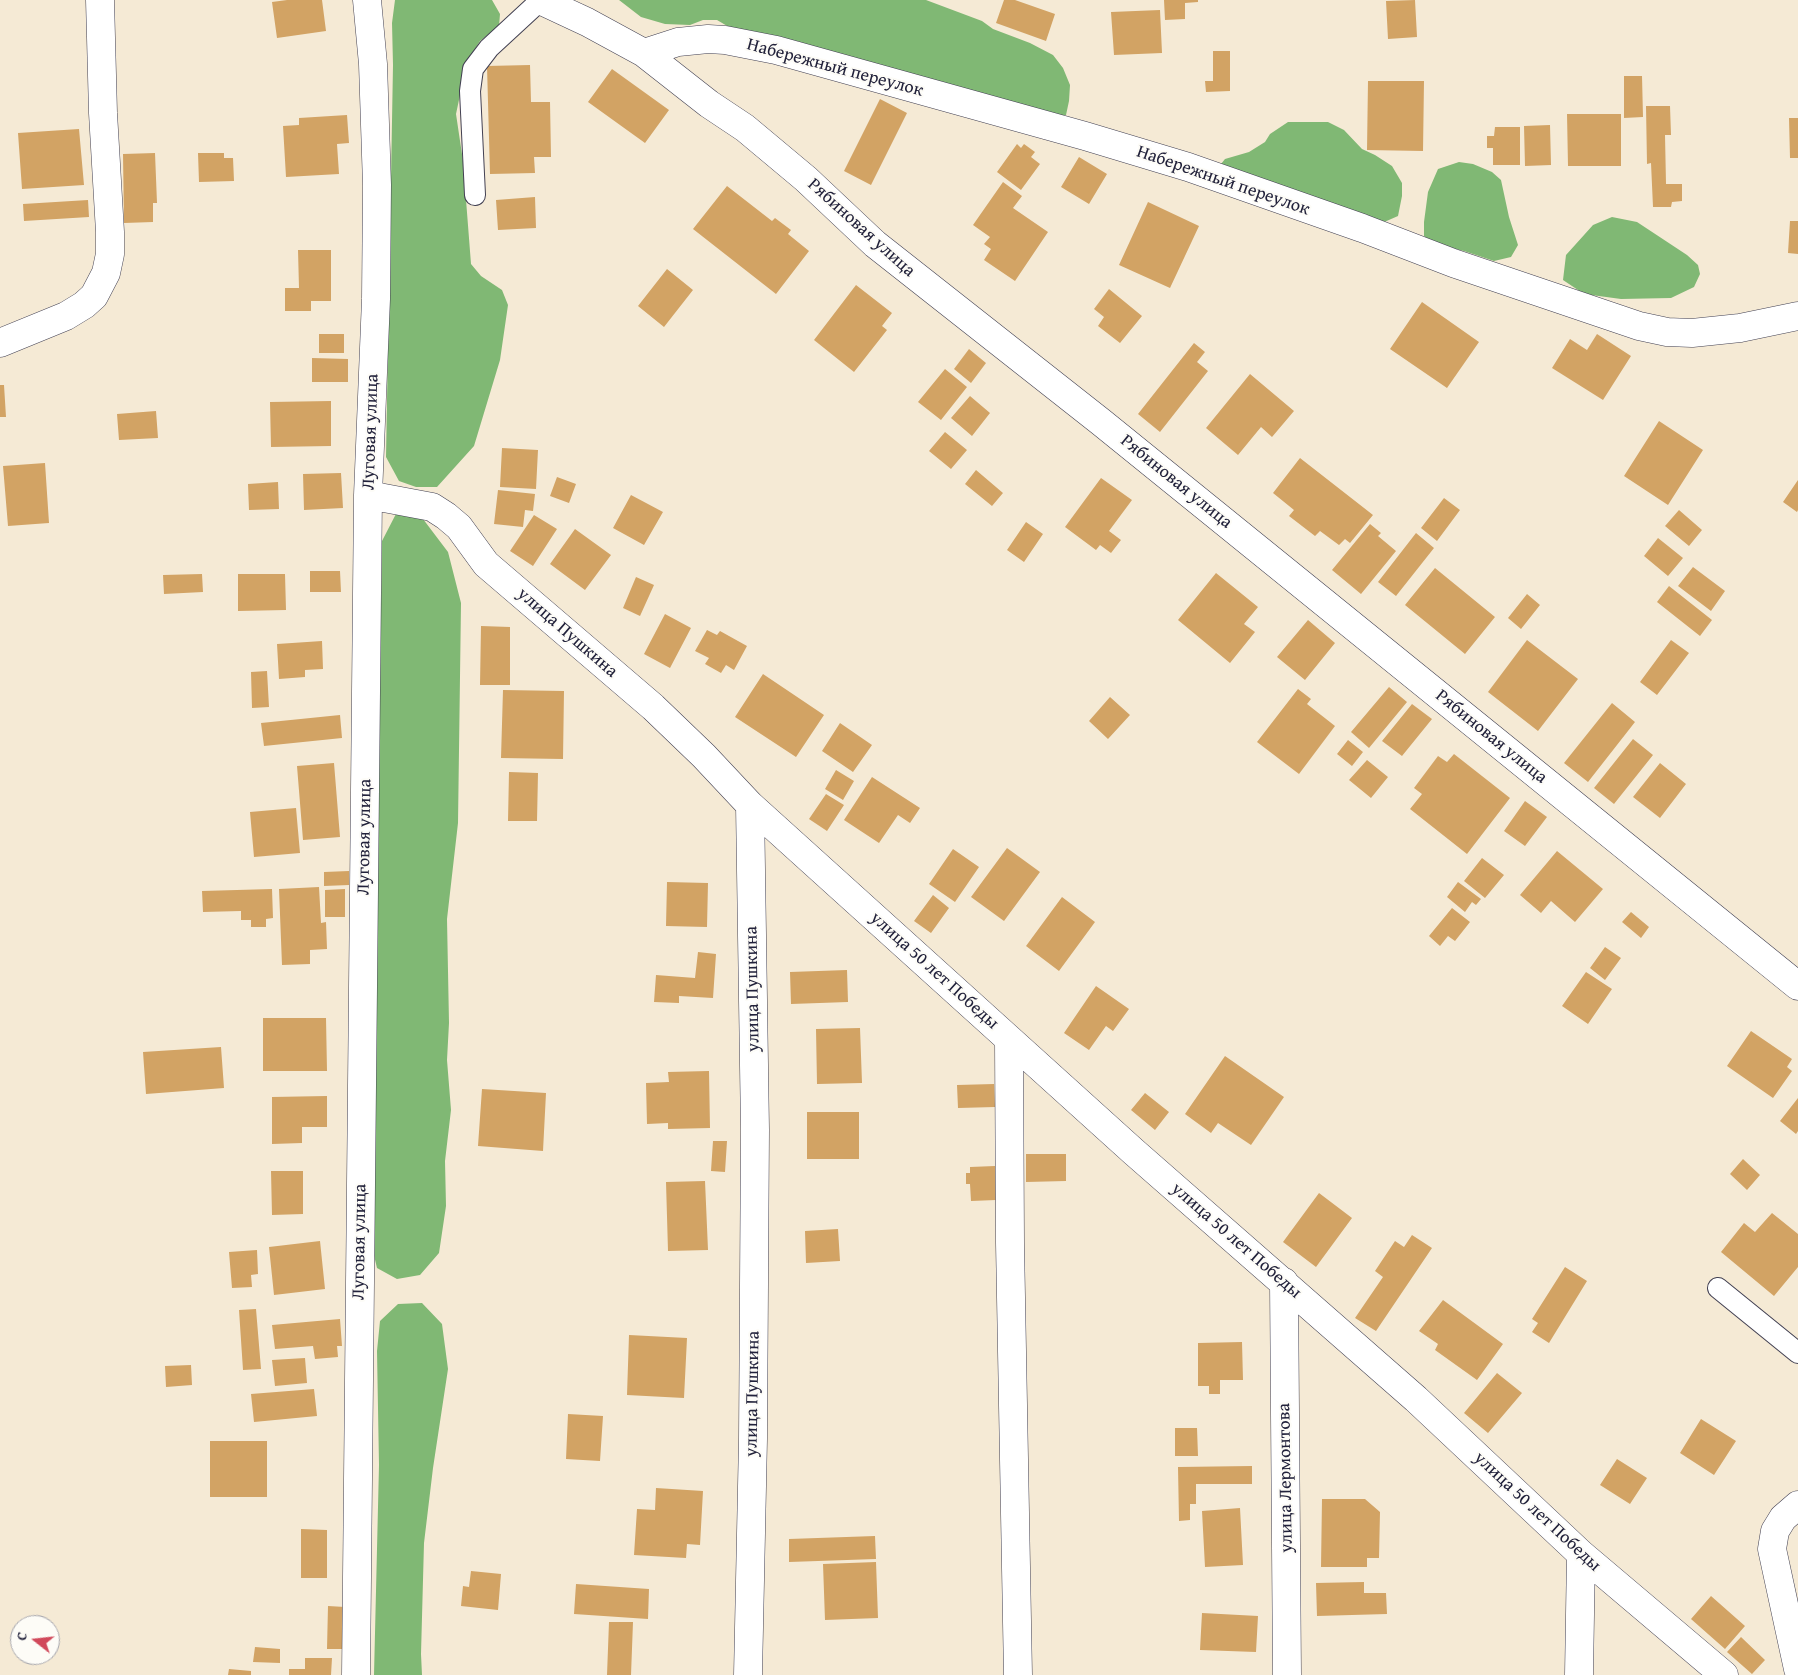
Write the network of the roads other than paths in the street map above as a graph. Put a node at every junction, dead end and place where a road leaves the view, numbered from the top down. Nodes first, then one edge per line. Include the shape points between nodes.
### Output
1 (100, 0) edge
2 (367, 0) edge
3 (541, 0) edge
4 (644, 53) junction
5 (475, 195) dead end
6 (1798, 316) edge
7 (0, 343) edge
8 (368, 496) junction
9 (750, 805) junction
10 (1798, 986) edge
11 (1008, 1039) junction
12 (1284, 1282) junction
13 (1718, 1288) dead end
14 (1798, 1353) edge
15 (1798, 1505) edge
16 (1581, 1554) junction
17 (1798, 1669) edge
18 (356, 1675) edge
19 (748, 1675) edge
20 (1018, 1675) edge
21 (1287, 1675) edge
22 (1579, 1675) edge
23 (1724, 1675) edge

1 - 7 street via 110,232 106,273 94,296 84,305 66,316
2 - 8 street, Луговая улица via 373,64 377,186
3 - 4 street, Рябиновая улица
3 - 5 lane via 489,48 473,69 470,91
4 - 6 street, Набережный переулок via 678,42 708,39 776,50 1188,167 1639,326 1692,333 1740,328
4 - 10 street, Рябиновая улица via 745,128 875,244 1101,422
8 - 9 street, улица Пушкина via 432,507 446,516 459,527 486,564 653,707
8 - 18 street, Луговая улица
9 - 11 street, улица 50 лет Победы
9 - 19 street, улица Пушкина via 756,1130
11 - 12 street, улица 50 лет Победы
11 - 20 street
12 - 16 street, улица 50 лет Победы via 1416,1399
12 - 21 street, улица Лермонтова
13 - 14 lane
15 - 17 street via 1775,1530 1772,1549
16 - 22 street
16 - 23 street, улица 50 лет Победы

